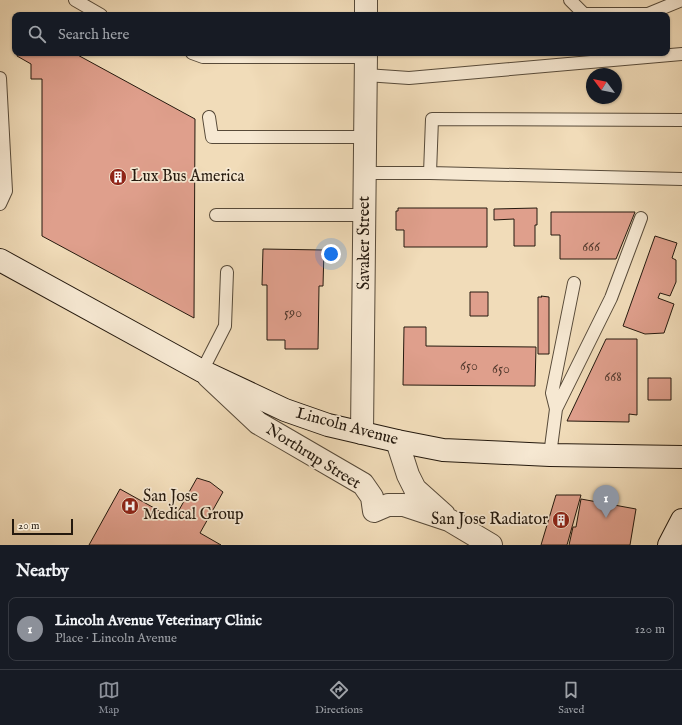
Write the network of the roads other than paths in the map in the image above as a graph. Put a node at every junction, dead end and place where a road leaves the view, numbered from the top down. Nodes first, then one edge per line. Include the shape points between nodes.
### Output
1 (75, 0) edge
2 (366, 0) edge
3 (570, 0) edge
4 (682, 0) edge
5 (96, 12) edge
6 (366, 12) edge
7 (582, 12) edge
8 (653, 12) edge
9 (682, 54) edge
10 (670, 55) edge
11 (200, 56) edge
12 (659, 56) edge
13 (366, 62) edge
14 (0, 78) edge
15 (209, 117) dead end
16 (682, 120) edge
17 (365, 137) junction
18 (365, 172) junction
19 (430, 173) junction
20 (682, 179) edge
21 (0, 204) edge
22 (216, 215) dead end
23 (365, 215) junction
24 (641, 218) dead end
25 (0, 260) edge
26 (227, 272) dead end
27 (574, 283) dead end
28 (202, 371) junction
29 (556, 409) junction
30 (362, 434) junction
31 (397, 442) junction
32 (550, 455) junction
33 (682, 457) edge
34 (449, 520) junction
35 (682, 520) edge
36 (491, 545) edge
37 (668, 545) edge

1 - 5 lane
2 - 6 street
3 - 7 lane
4 - 8 lane
9 - 10 lane
11 - 13 lane
12 - 13 lane via 409,78
13 - 17 street, Savaker Street
14 - 21 lane via 6,191
15 - 17 lane via 212,137
16 - 19 lane via 432,119
17 - 18 street, Savaker Street
18 - 19 lane
18 - 23 street, Savaker Street
19 - 20 lane
22 - 23 lane
23 - 30 street, Savaker Street
24 - 29 lane via 611,298
25 - 28 street, Lincoln Avenue
26 - 28 lane via 225,326
27 - 29 lane via 552,393
28 - 30 street, Lincoln Avenue via 285,410
28 - 34 street, Northrup Street via 258,423 362,484 372,497 374,511 388,505 404,505
29 - 32 lane
30 - 31 street, Lincoln Avenue
31 - 32 street, Lincoln Avenue via 443,450
31 - 34 street, Northrup Street via 415,489
32 - 33 street, Lincoln Avenue
34 - 36 street, Northrup Street
35 - 37 street

